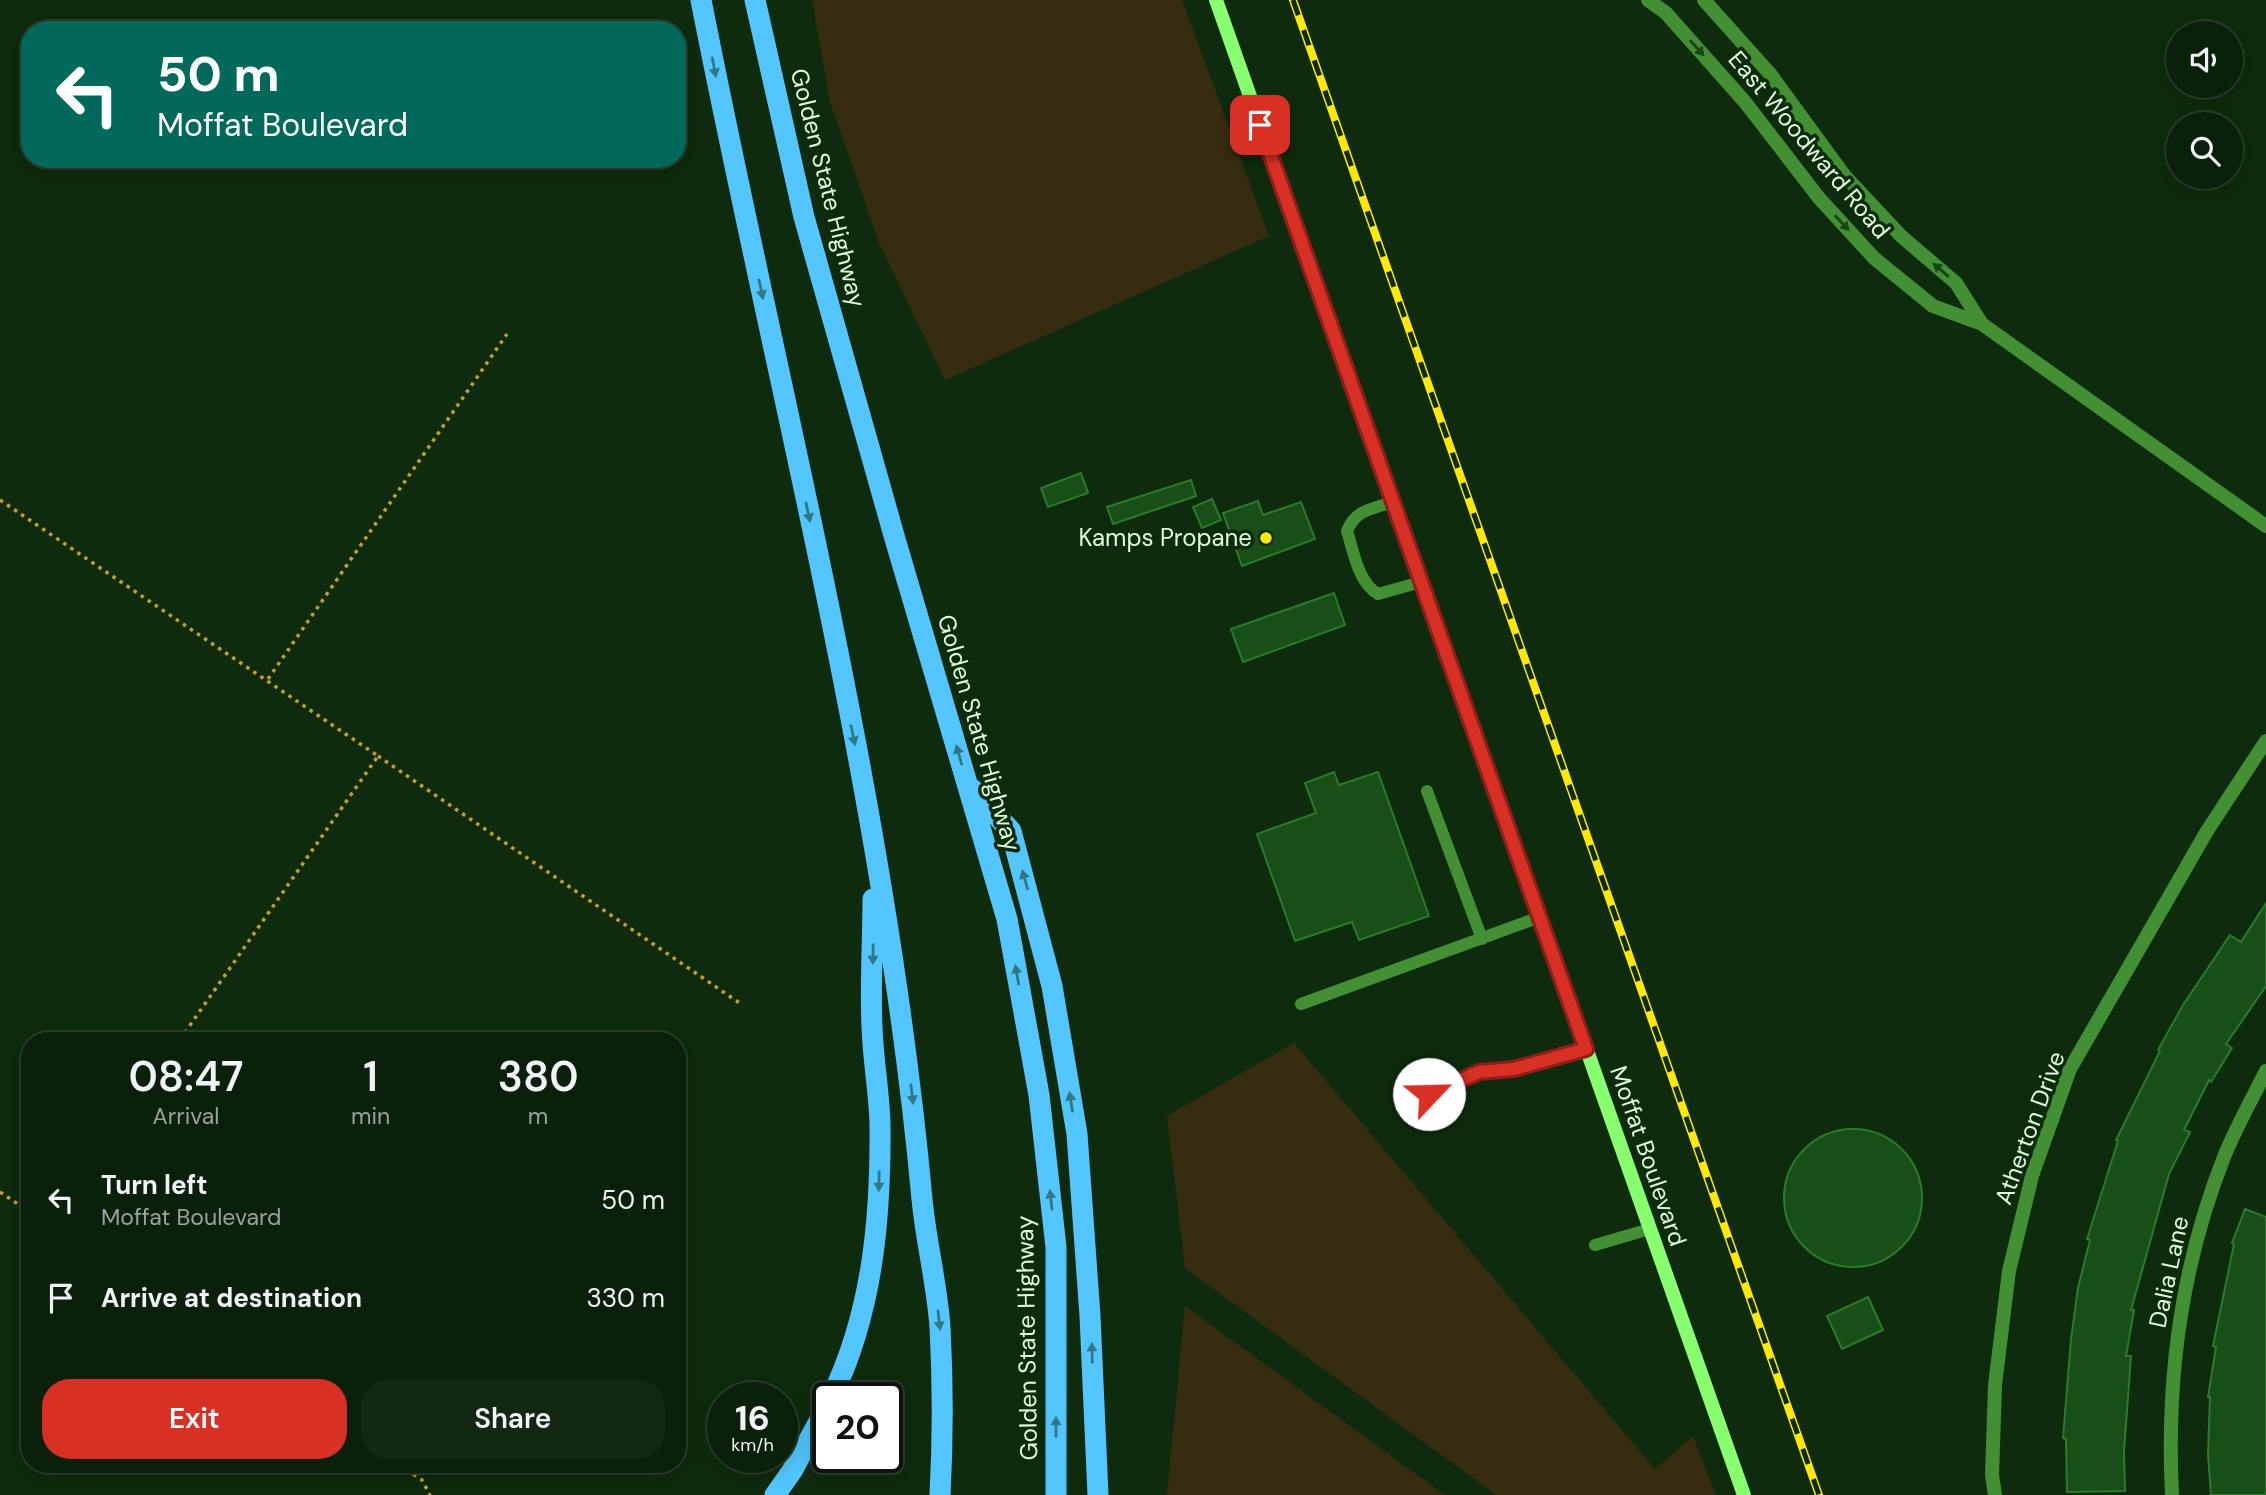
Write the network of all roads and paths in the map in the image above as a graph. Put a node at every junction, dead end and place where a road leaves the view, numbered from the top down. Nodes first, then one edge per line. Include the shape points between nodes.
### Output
1 (701, 0) edge
2 (755, 0) edge
3 (1216, 0) edge
4 (1648, 0) edge
5 (1704, 0) edge
6 (1982, 324) junction
7 (506, 334) dead end
8 (0, 500) edge
9 (1393, 502) junction
10 (2266, 526) edge
11 (1421, 582) junction
12 (268, 679) junction
13 (2266, 741) edge
14 (378, 756) junction
15 (967, 784) junction
16 (1427, 791) dead end
17 (874, 837) junction
18 (1540, 917) junction
19 (1482, 939) junction
20 (741, 1004) dead end
21 (1301, 1004) dead end
22 (185, 1032) edge
23 (1586, 1049) junction
24 (2266, 1070) edge
25 (1429, 1094) dead end
26 (0, 1192) edge
27 (21, 1206) edge
28 (1650, 1229) junction
29 (1595, 1245) dead end
30 (839, 1382) edge
31 (812, 1434) edge
32 (411, 1473) edge
33 (430, 1495) edge
34 (775, 1495) edge
35 (940, 1495) edge
36 (1056, 1495) edge
37 (1098, 1495) edge
38 (1744, 1495) edge
39 (1995, 1495) edge
40 (2172, 1495) edge

1 -> 17 highway
15 -> 2 highway, Golden State Highway via 804,217
3 - 9 main road, Moffat Boulevard
4 -> 6 street, East Woodward Road via 1745,102 1819,198 1874,258 1933,306
6 -> 5 street, East Woodward Road via 1956,283 1902,236 1844,175 1772,75
6 - 10 street, East Woodward Road
7 - 12 path
8 - 12 path
9 - 11 main road, Moffat Boulevard
9 - 11 lane via 1357,515 1347,531 1363,578 1378,594
11 - 18 main road, Moffat Boulevard
12 - 14 path
13 - 39 street, Atherton Drive via 2207,831 2070,1069 2032,1176 2009,1271 1995,1385
14 - 20 path
14 - 22 path
36 -> 15 highway, Golden State Highway via 1056,1247 1039,1096 1007,919
37 -> 15 highway via 1077,1134 1052,986 1011,831
16 - 19 lane
17 -> 30 highway via 872,1027 880,1120 879,1209 869,1289
17 -> 35 highway via 940,1325
18 - 19 lane
18 - 23 main road, Moffat Boulevard
19 - 21 lane
23 - 25 lane via 1514,1069 1479,1072
23 - 28 main road, Moffat Boulevard
24 - 40 street, Dalia Lane via 2225,1155 2196,1238 2178,1318 2169,1444
26 - 27 path
28 - 29 lane
28 - 38 main road, Moffat Boulevard
31 - 34 highway
32 - 33 path via 422,1480

